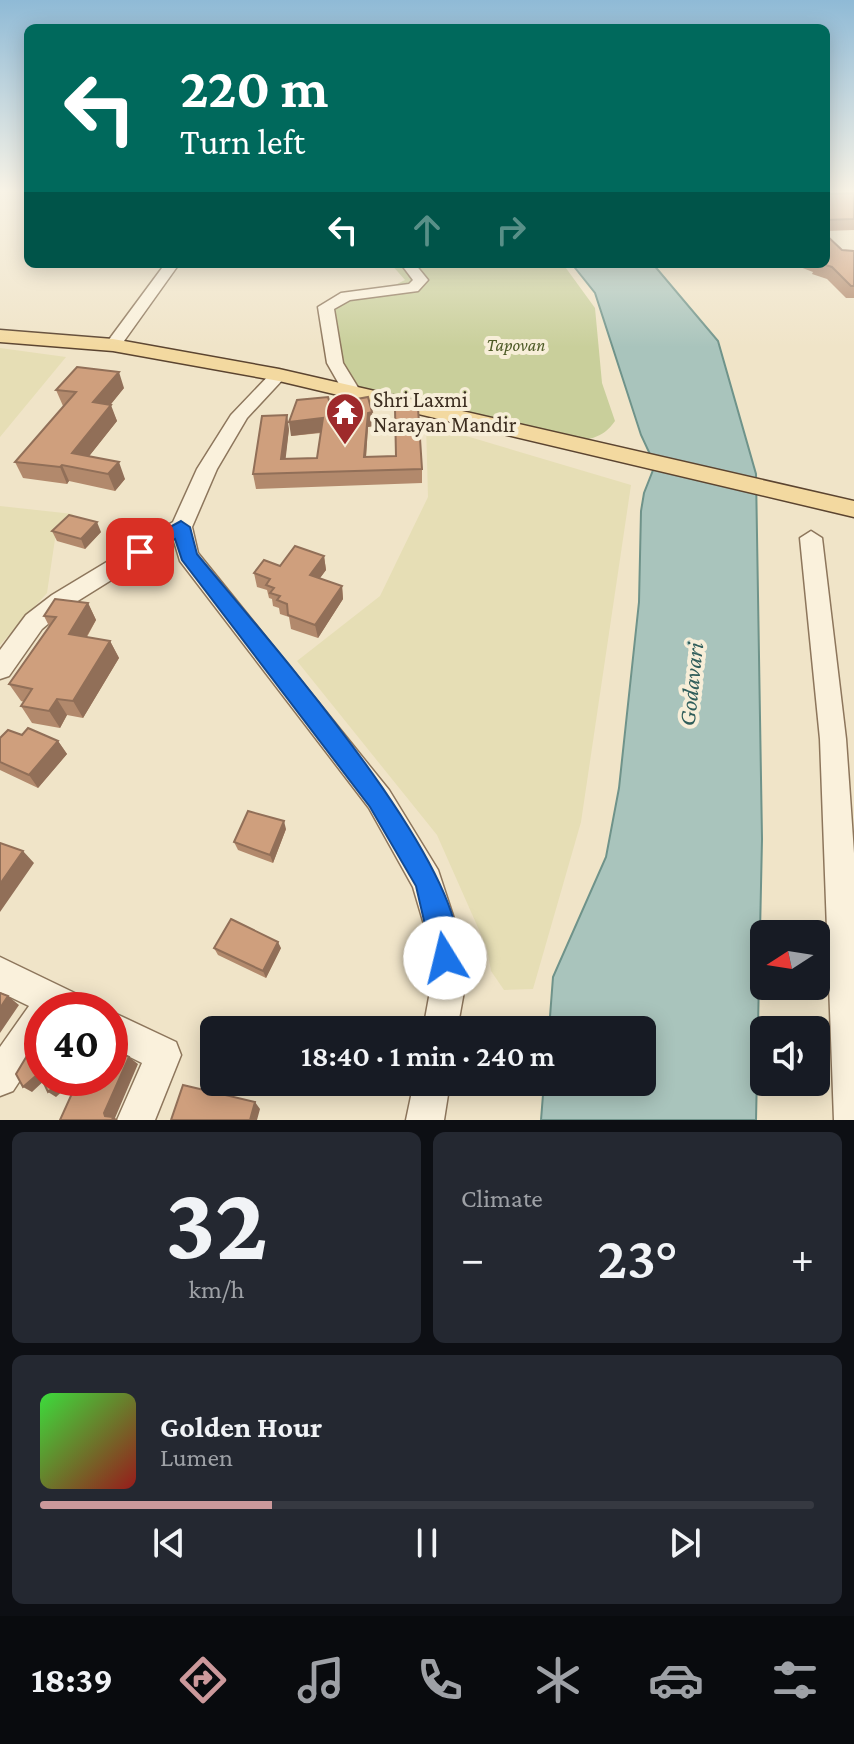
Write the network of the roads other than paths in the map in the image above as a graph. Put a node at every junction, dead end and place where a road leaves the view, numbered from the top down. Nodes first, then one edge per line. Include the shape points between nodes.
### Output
1 (169, 268) edge
2 (411, 268) edge
3 (0, 336) edge
4 (113, 345) junction
5 (279, 375) junction
6 (353, 394) junction
7 (854, 509) edge
8 (181, 527) junction
9 (811, 538) dead end
10 (0, 669) edge
11 (0, 974) edge
12 (28, 992) edge
13 (443, 1016) edge
14 (128, 1037) edge
15 (24, 1047) edge
16 (0, 1078) edge
17 (429, 1096) edge
18 (136, 1120) edge
19 (425, 1120) edge
20 (853, 1120) edge

1 - 4 street
2 - 6 street via 421,280 413,288 346,296 326,307 335,363
3 - 4 main road
4 - 5 main road
5 - 6 main road
5 - 8 street via 240,415 207,469
6 - 7 main road
8 - 10 street via 60,601 34,622
8 - 13 street via 188,555 379,799 427,881 442,931 448,986
9 - 20 street via 833,739
11 - 12 street
14 - 18 street via 163,1055
15 - 16 street
17 - 19 street

